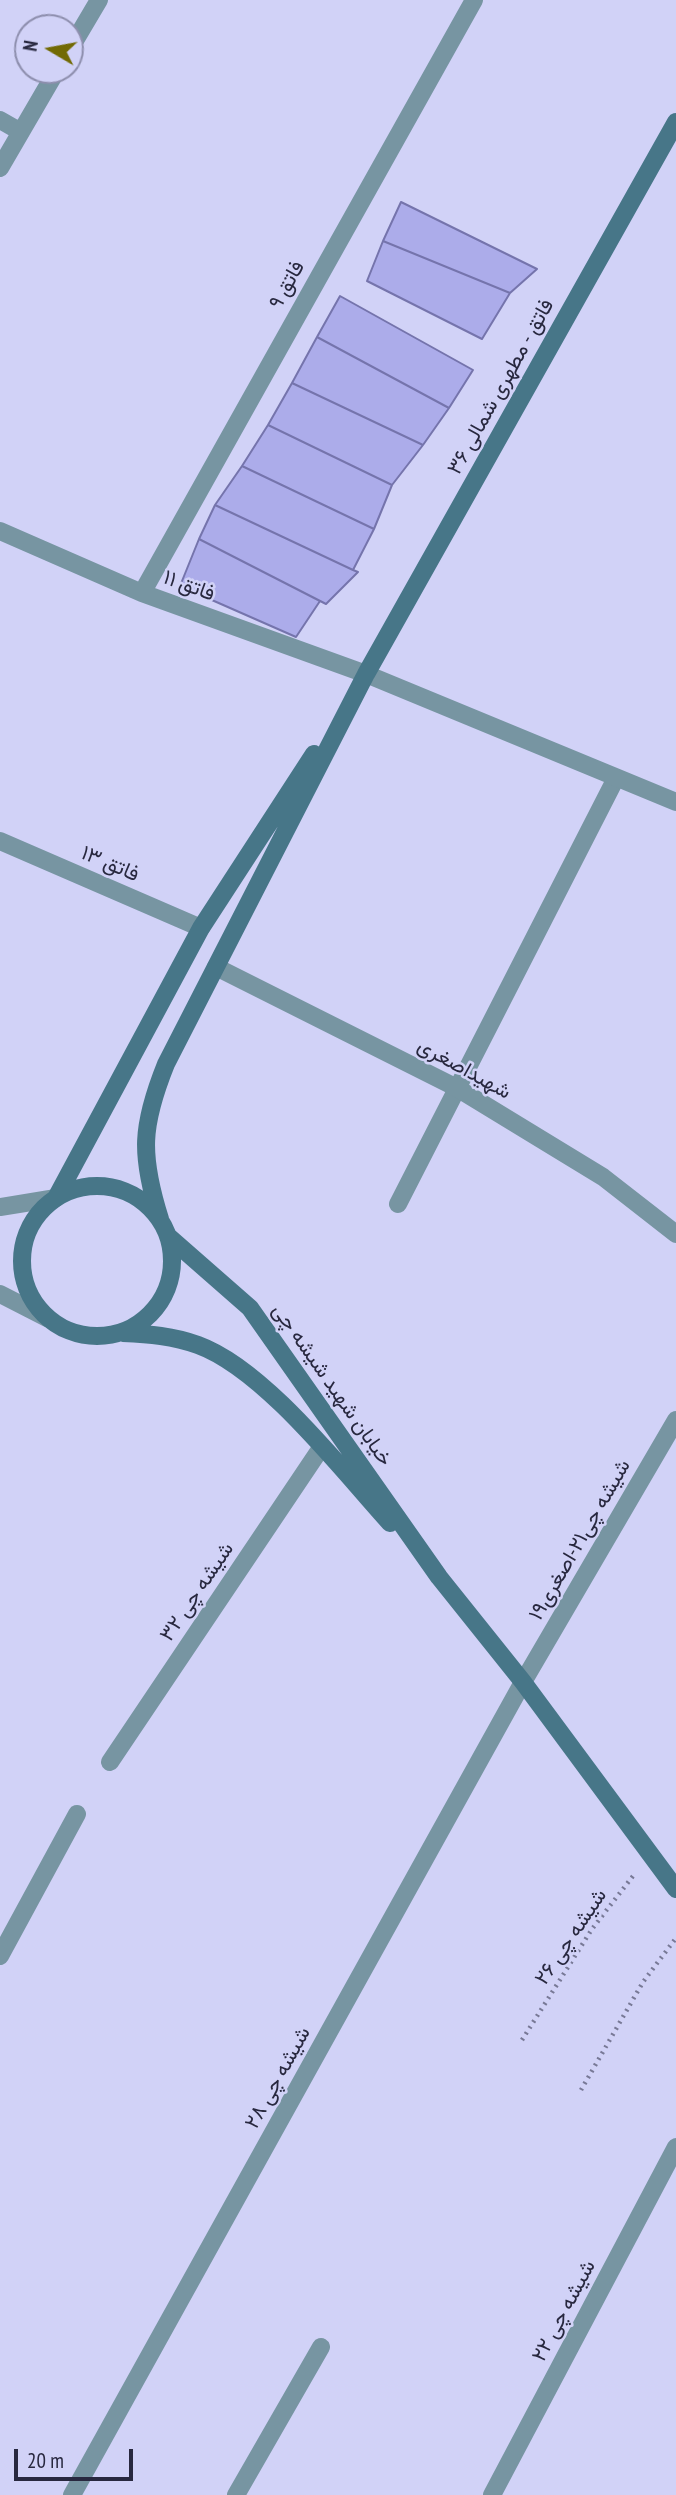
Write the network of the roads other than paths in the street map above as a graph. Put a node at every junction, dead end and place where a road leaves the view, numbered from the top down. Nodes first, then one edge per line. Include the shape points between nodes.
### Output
1 (99, 0) edge
2 (474, 0) edge
3 (84, 25) edge
4 (49, 84) edge
5 (0, 120) edge
6 (676, 122) edge
7 (21, 132) junction
8 (0, 168) edge
9 (0, 531) edge
10 (142, 593) junction
11 (366, 674) junction
12 (617, 778) junction
13 (676, 802) edge
14 (0, 841) edge
15 (201, 928) junction
16 (216, 967) junction
17 (457, 1088) junction
18 (55, 1198) junction
19 (398, 1203) dead end
20 (0, 1207) edge
21 (160, 1219) junction
22 (676, 1234) edge
23 (169, 1237) junction
24 (0, 1294) edge
25 (47, 1318) junction
26 (122, 1332) junction
27 (676, 1420) edge
28 (321, 1448) junction
29 (439, 1577) junction
30 (523, 1682) junction
31 (110, 1762) dead end
32 (77, 1814) dead end
33 (676, 1889) edge
34 (0, 1956) edge
35 (676, 2147) edge
36 (321, 2347) dead end
37 (72, 2495) edge
38 (236, 2495) edge
39 (492, 2495) edge

1 - 3 street
2 - 10 street, فاتق ۹
4 - 7 street
5 - 7 street
6 - 11 street, فاتق - مطهری شمالی ۳۶
7 - 8 street
9 - 10 street, فاتق ۱۱
10 - 11 street, فاتق ۱۱
11 - 12 street
11 - 15 street
11 - 16 street
12 - 13 street
12 - 17 street
14 - 15 street, فاتق ۱۳
15 - 18 street
16 - 17 street, شهیداصغری
16 - 21 street via 149,1107 145,1145 149,1183
17 - 19 street
17 - 22 street, شهیداصغری via 603,1177
18 - 20 street
18 - 21 street via 93,1185 112,1187 131,1193
18 - 25 street via 30,1227 22,1266 34,1303
21 - 23 street
23 - 26 street via 173,1256 165,1295 147,1318
23 - 29 street, خیابان شهید شیشه چی via 250,1308
24 - 25 street
25 - 26 street via 82,1335
26 - 28 street, خیابان شهید شیشه چی via 161,1335 198,1345 233,1363 264,1387
27 - 30 street, شیشه چی۲۱-اصغری۱۹
28 - 29 street, خیابان شهید شیشه چی
28 - 31 street, شیشه چی ۳۲
29 - 30 street, خیابان شهید شیشه چی
30 - 33 street, خیابان شهید شیشه چی
30 - 37 street, شیشه چی ۲۸
32 - 34 street
35 - 39 street, شیشه چی ۲۲
36 - 38 street

